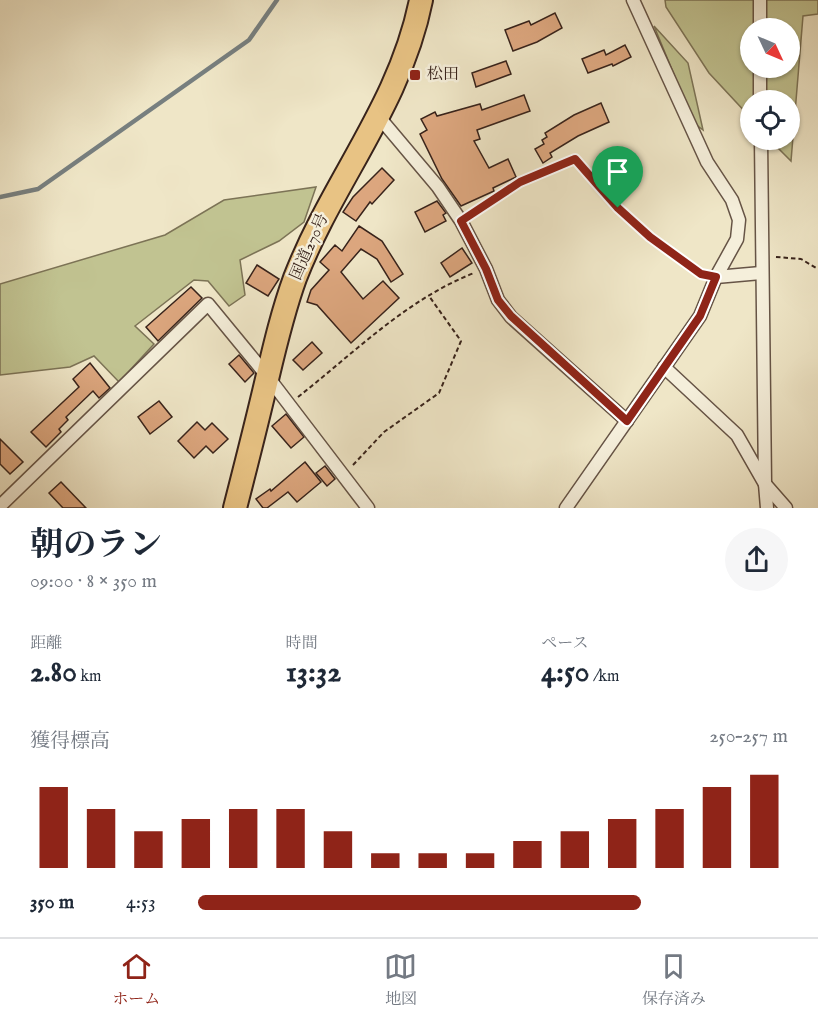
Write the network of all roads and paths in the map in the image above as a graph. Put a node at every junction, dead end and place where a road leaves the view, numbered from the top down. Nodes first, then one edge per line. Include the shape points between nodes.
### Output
1 (421, 0) edge
2 (633, 0) edge
3 (760, 0) edge
4 (760, 18) edge
5 (379, 117) junction
6 (760, 150) edge
7 (461, 221) junction
8 (761, 257) junction
9 (486, 269) junction
10 (818, 269) edge
11 (761, 273) junction
12 (716, 277) junction
13 (429, 296) junction
14 (664, 367) junction
15 (268, 377) junction
16 (289, 405) junction
17 (627, 421) junction
18 (343, 476) junction
19 (765, 484) junction
20 (0, 506) edge
21 (235, 508) edge
22 (368, 508) edge
23 (566, 508) edge
24 (767, 508) edge
25 (786, 508) edge

1 - 5 highway, 国道270号 via 406,57
2 - 12 street via 707,162 732,200 739,220 737,239
3 - 4 street
5 - 7 street
5 - 15 highway, 国道270号 via 326,210 296,278
6 - 8 street
7 - 9 street
7 - 12 path via 520,182 575,159 650,237 701,274
8 - 10 path via 801,259
8 - 11 street
9 - 13 path via 451,282
9 - 17 street via 498,300 511,316
11 - 12 street
11 - 19 street
12 - 14 street via 700,316
13 - 16 path via 397,316
13 - 18 path via 461,341 439,393 384,432
14 - 17 street
14 - 19 street via 737,435
15 - 16 street
15 - 20 street via 208,304
15 - 21 highway, 国道270号
16 - 18 street
17 - 23 street
18 - 22 street
19 - 24 street
19 - 25 street

